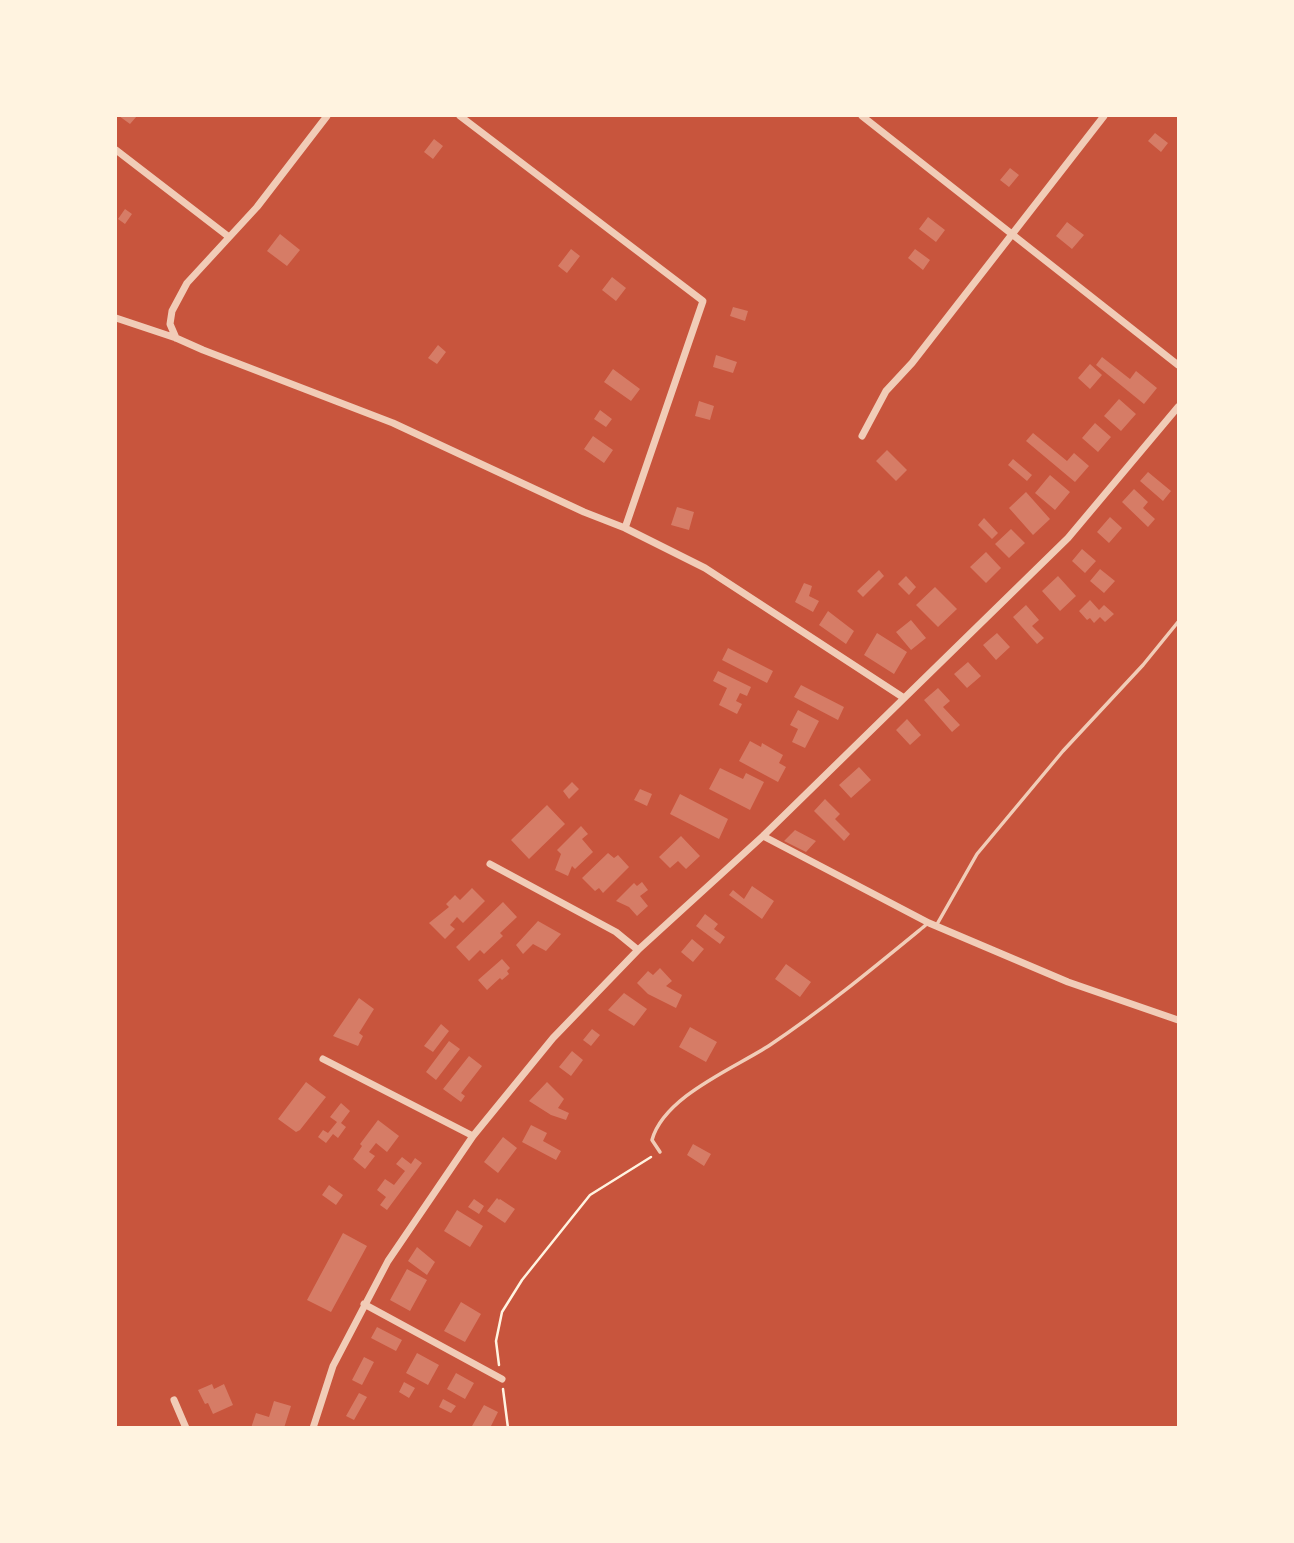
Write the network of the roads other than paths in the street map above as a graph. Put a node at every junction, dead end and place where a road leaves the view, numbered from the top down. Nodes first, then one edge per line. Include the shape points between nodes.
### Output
1 (327, 116) edge
2 (460, 116) edge
3 (862, 116) edge
4 (1104, 116) edge
5 (116, 150) edge
6 (1012, 235) junction
7 (229, 237) junction
8 (116, 318) edge
9 (176, 338) junction
10 (1178, 365) edge
11 (1178, 407) edge
12 (862, 436) dead end
13 (625, 528) junction
14 (1178, 622) edge
15 (904, 698) junction
16 (763, 836) junction
17 (490, 864) dead end
18 (932, 924) junction
19 (638, 950) junction
20 (1178, 1020) edge
21 (323, 1059) dead end
22 (473, 1136) junction
23 (660, 1152) road end
24 (365, 1304) junction
25 (502, 1379) road end
26 (174, 1400) dead end
27 (186, 1427) edge
28 (313, 1427) edge

1 - 7 street
2 - 13 street via 703,301
3 - 6 street
4 - 6 street
5 - 7 street
6 - 10 street
6 - 12 street via 886,391
7 - 9 street via 179,296 170,324
8 - 9 street
9 - 13 street via 393,423
11 - 15 street via 1068,538
13 - 15 street via 705,568
14 - 18 lane via 977,854
15 - 16 street
16 - 18 street
16 - 19 street
17 - 19 street via 616,932
18 - 20 street via 1068,982
18 - 23 lane via 769,1046 701,1085 655,1126 652,1140
19 - 22 street via 553,1038
21 - 22 street
22 - 24 street via 388,1261
24 - 25 street
24 - 28 street via 334,1366
26 - 27 street

